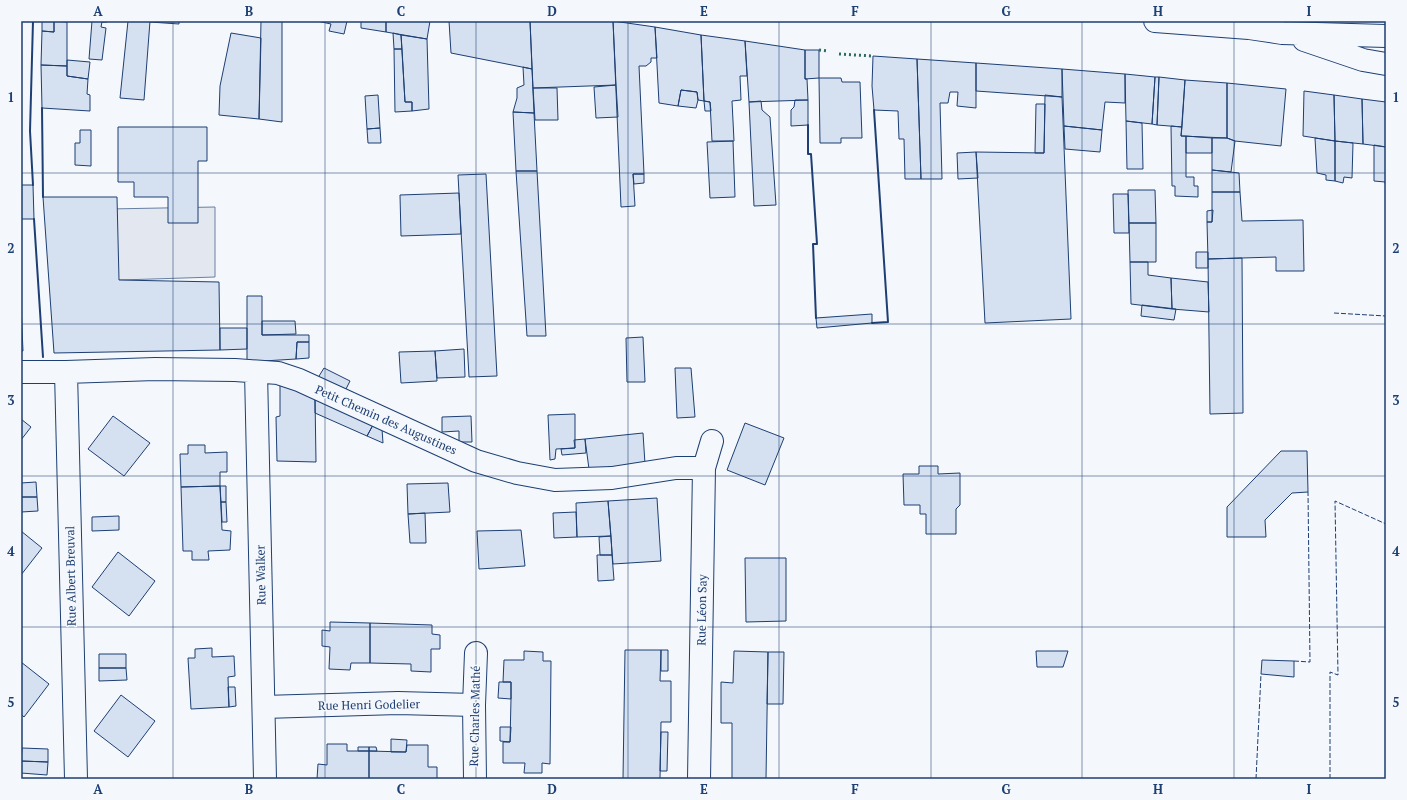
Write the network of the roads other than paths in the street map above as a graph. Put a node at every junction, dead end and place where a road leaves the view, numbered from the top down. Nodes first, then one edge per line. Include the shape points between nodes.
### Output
1 (1155, 21) edge
2 (1282, 33) junction
3 (1386, 36) edge
4 (1386, 59) edge
5 (1363, 60) junction
6 (1386, 64) edge
7 (21, 372) edge
8 (57, 372) junction
9 (256, 372) junction
10 (712, 441) dead end
11 (704, 468) junction
12 (476, 654) dead end
13 (474, 705) junction
14 (264, 707) junction
15 (76, 779) edge
16 (265, 779) edge
17 (475, 779) edge
18 (699, 779) edge

1 - 2 street
2 - 3 street
2 - 5 street
4 - 5 street
5 - 6 street
7 - 8 street, Petit Chemin des Augustines
8 - 9 street, Petit Chemin des Augustines via 155,369
8 - 15 street, Rue Albert Breuval
9 - 11 street, Petit Chemin des Augustines via 278,373 299,380 476,461 517,473 555,480 612,478 676,468
9 - 14 street, Rue Walker
10 - 11 street, Rue Léon Say
11 - 18 street, Rue Léon Say
12 - 13 street, Rue Charles Mathé
13 - 14 street, Rue Henri Godelier via 398,703
13 - 17 street, Rue Charles Mathé
14 - 16 street, Rue Walker

